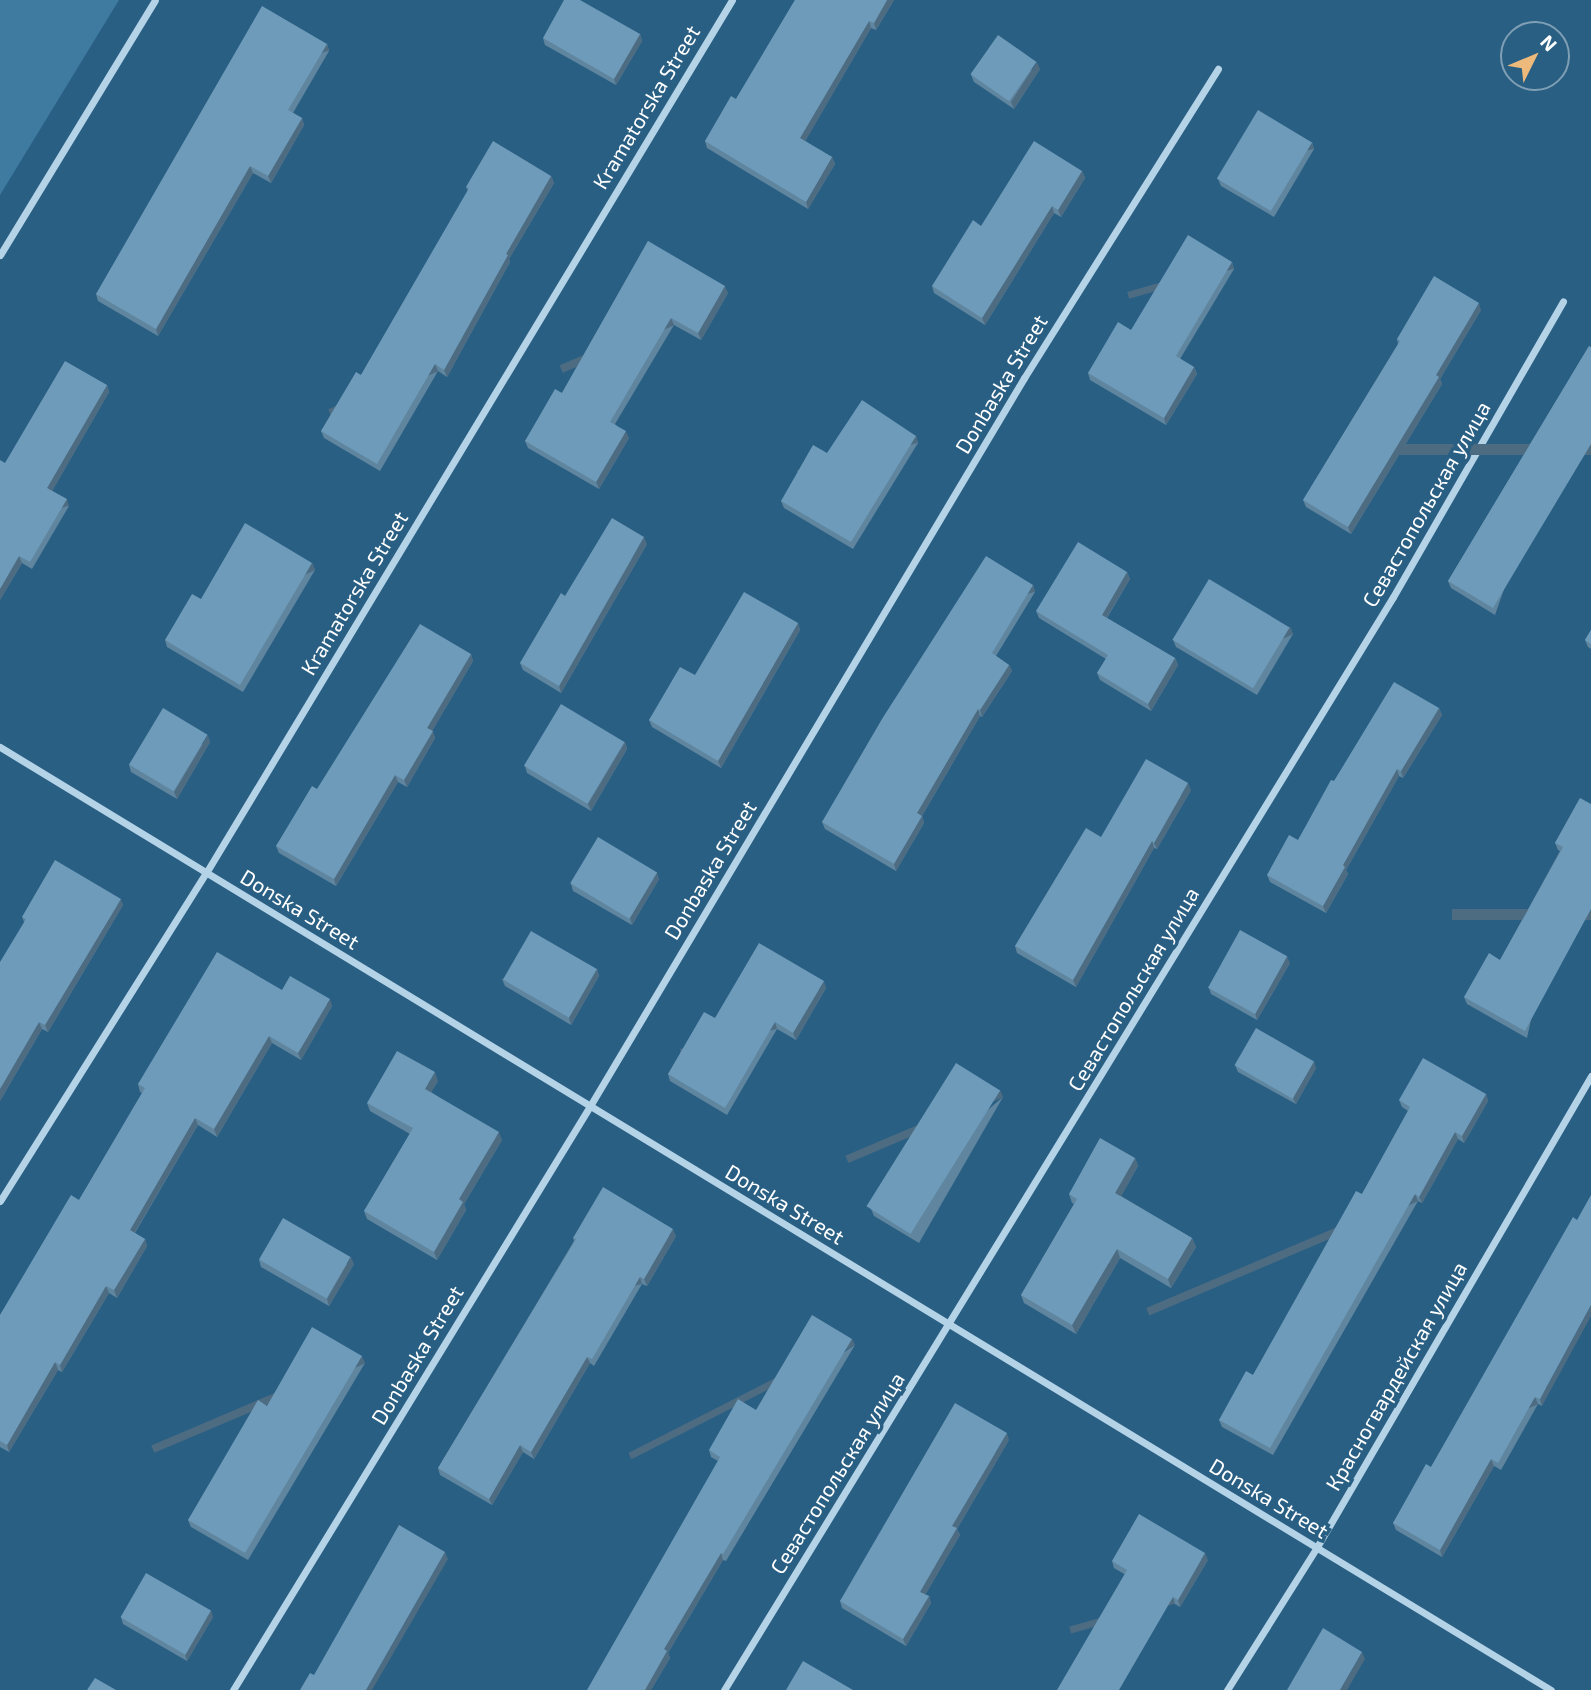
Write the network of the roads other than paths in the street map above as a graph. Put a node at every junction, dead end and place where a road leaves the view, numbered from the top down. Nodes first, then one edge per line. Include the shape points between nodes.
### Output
1 (155, 0) edge
2 (732, 0) edge
3 (1218, 69) dead end
4 (0, 255) edge
5 (1563, 301) dead end
6 (0, 747) edge
7 (206, 873) junction
8 (1591, 1076) edge
9 (590, 1106) junction
10 (0, 1200) edge
11 (948, 1324) junction
12 (1317, 1547) junction
13 (233, 1690) edge
14 (724, 1690) edge
15 (1227, 1690) edge
16 (1551, 1690) edge

1 - 4 street
2 - 7 street, Kramatorska Street
3 - 9 street, Donbaska Street via 1024,378
5 - 11 street, Севастопольская улица via 1393,597
6 - 7 street, Donska Street
7 - 9 street, Donska Street
7 - 10 street, Kramatorska Street
8 - 12 street, Красногвардейская улица
9 - 11 street, Donska Street
9 - 13 street, Donbaska Street
11 - 12 street, Donska Street
11 - 14 street, Севастопольская улица
12 - 15 street, Красногвардейская улица
12 - 16 street, Donska Street

